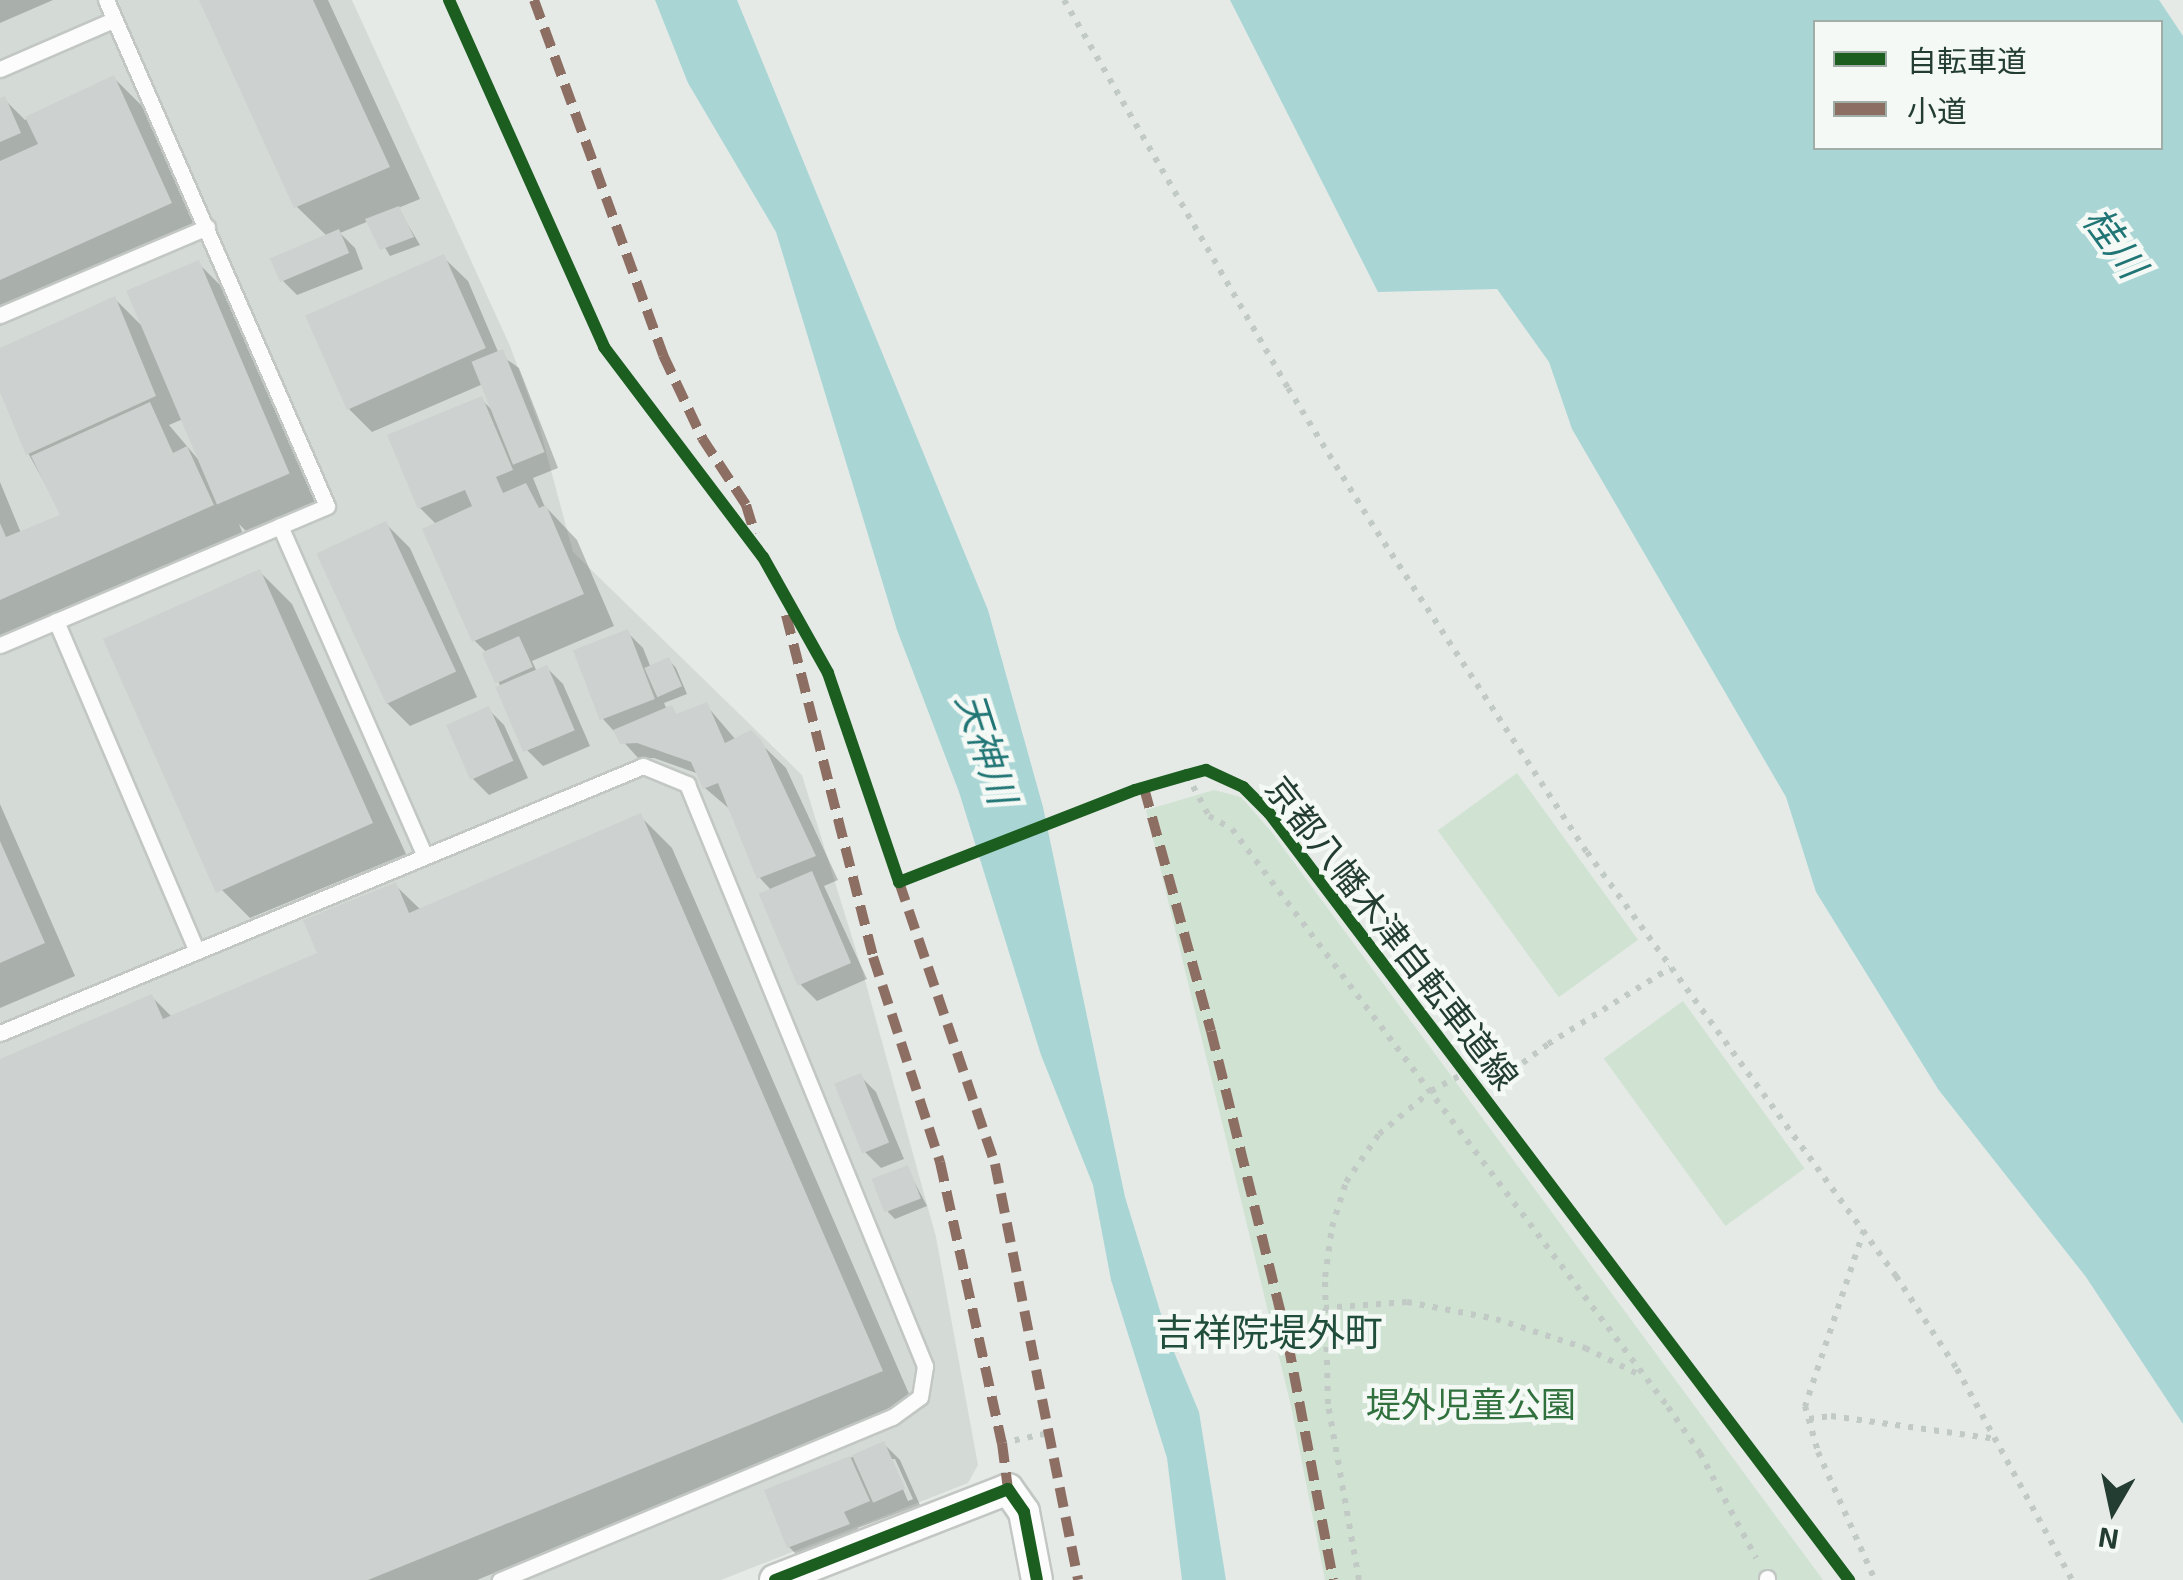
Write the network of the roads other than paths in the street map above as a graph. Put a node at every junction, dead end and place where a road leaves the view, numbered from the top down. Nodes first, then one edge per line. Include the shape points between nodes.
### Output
1 (106, 0) edge
2 (114, 20) junction
3 (0, 70) edge
4 (207, 226) junction
5 (0, 315) edge
6 (280, 526) junction
7 (56, 621) junction
8 (0, 645) edge
9 (426, 856) junction
10 (197, 951) junction
11 (0, 1032) edge
12 (500, 1580) edge
13 (775, 1580) edge
14 (1037, 1580) edge

1 - 2 lane
2 - 3 lane
2 - 4 lane
4 - 5 lane
4 - 6 lane via 327,506
6 - 7 lane
6 - 9 lane
7 - 8 lane
7 - 10 lane
9 - 10 lane
9 - 12 lane via 643,766 687,784 925,1366 920,1397 892,1417
10 - 11 lane
13 - 14 street via 1008,1490 1024,1512

